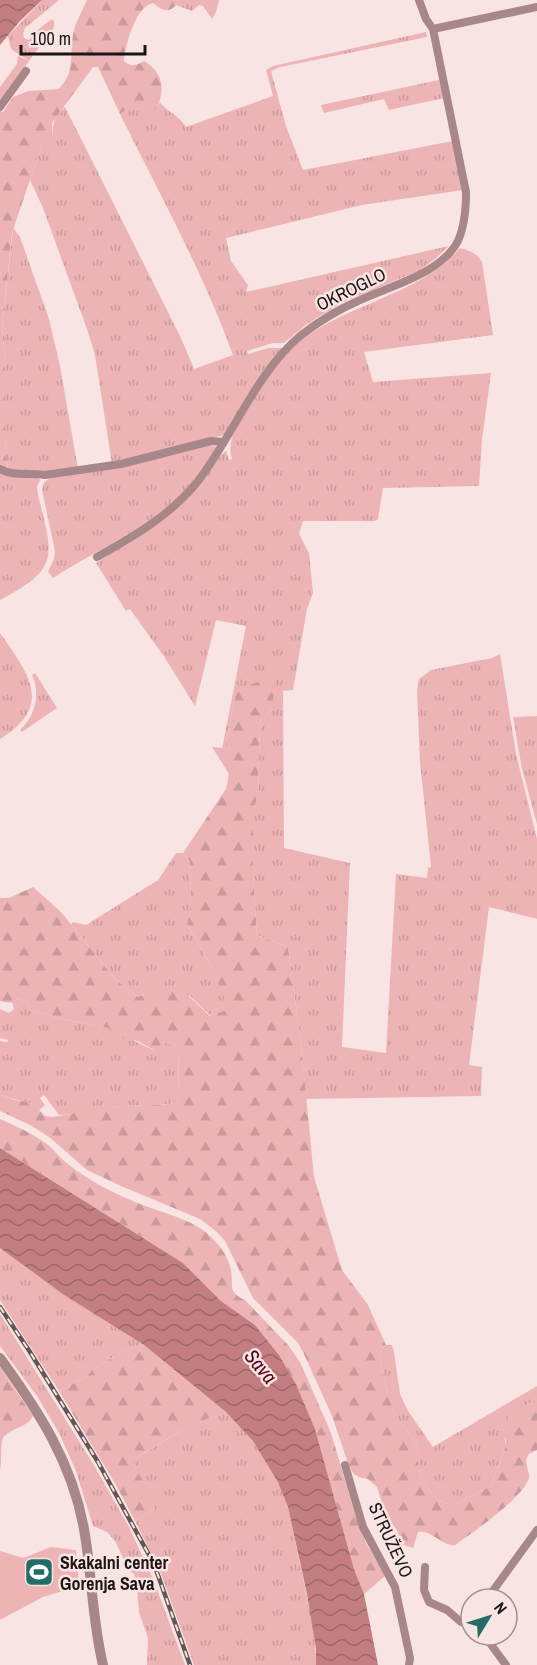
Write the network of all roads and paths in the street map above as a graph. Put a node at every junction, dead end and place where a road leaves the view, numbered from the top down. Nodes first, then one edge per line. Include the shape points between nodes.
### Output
1 (419, 0) edge
2 (537, 7) edge
3 (433, 29) junction
4 (26, 71) dead end
5 (0, 107) edge
6 (224, 442) junction
7 (0, 469) edge
8 (97, 557) dead end
9 (0, 1358) edge
10 (345, 1465) dead end
11 (537, 1530) edge
12 (425, 1567) dead end
13 (496, 1587) edge
14 (459, 1620) edge
15 (493, 1647) edge
16 (103, 1665) edge
17 (409, 1665) edge
18 (507, 1665) edge

1 - 3 street, OKROGLO
2 - 3 street
3 - 6 street, OKROGLO via 466,192 466,212 457,242 430,269 326,317 287,347
4 - 5 street
6 - 7 street via 211,441 121,464 45,476
6 - 8 street, OKROGLO via 199,480 177,503 135,535
9 - 16 street via 48,1428 76,1497
10 - 17 street, STRUŽEVO via 363,1527 395,1587
11 - 13 street
12 - 14 street, STRUŽEVO via 424,1590 429,1602
15 - 18 street

